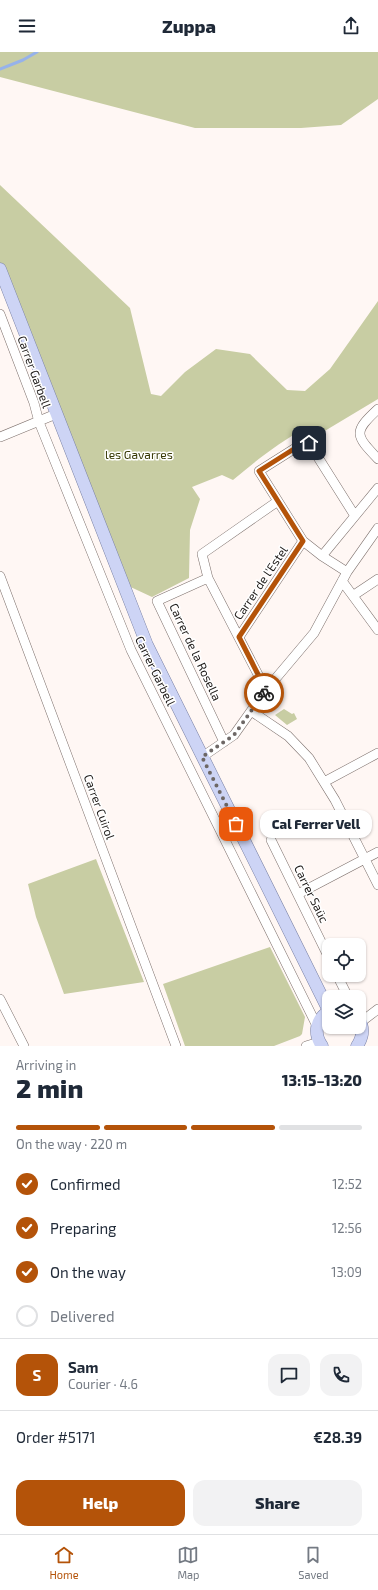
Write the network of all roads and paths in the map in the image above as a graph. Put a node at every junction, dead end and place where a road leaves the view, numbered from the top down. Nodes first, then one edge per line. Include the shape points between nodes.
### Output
1 (0, 269) edge
2 (0, 314) edge
3 (378, 409) edge
4 (56, 414) junction
5 (39, 422) junction
6 (0, 437) edge
7 (378, 459) edge
8 (378, 488) edge
9 (278, 501) junction
10 (355, 516) junction
11 (378, 528) edge
12 (303, 541) junction
13 (322, 556) junction
14 (347, 572) junction
15 (0, 576) edge
16 (208, 578) junction
17 (378, 579) edge
18 (342, 581) junction
19 (354, 595) junction
20 (378, 630) edge
21 (239, 637) junction
22 (266, 690) junction
23 (251, 711) junction
24 (224, 742) junction
25 (378, 753) edge
26 (202, 757) junction
27 (324, 782) junction
28 (271, 840) dead end
29 (378, 852) edge
30 (365, 858) junction
31 (378, 885) edge
32 (298, 894) junction
33 (322, 944) edge
34 (322, 997) edge
35 (0, 999) edge
36 (378, 1009) edge
37 (322, 1016) edge
38 (366, 1016) edge
39 (317, 1026) junction
40 (362, 1034) edge
41 (320, 1044) edge
42 (24, 1046) edge
43 (176, 1046) edge
44 (306, 1046) edge
45 (357, 1046) edge

1 - 4 main road
2 - 5 street, Carrer Garbell
3 - 7 street via 364,422 359,435
4 - 5 street
4 - 26 main road via 147,645
5 - 6 street
5 - 39 street, Carrer Garbell via 130,650
8 - 10 street
9 - 10 street via 259,471 297,447 309,443
9 - 12 street
9 - 16 street via 202,554
10 - 13 street
11 - 14 street
12 - 13 street
12 - 21 street, Carrer de l'Estel
13 - 14 street
14 - 18 street
15 - 43 street, Carrer Cuirol
16 - 21 street
16 - 24 street, Carrer de la Rosella via 157,601
17 - 19 street
18 - 19 street
18 - 22 street via 314,633
19 - 20 street
21 - 22 street
22 - 23 street
23 - 24 street via 234,735
23 - 27 street via 288,736 309,758
24 - 26 street
25 - 27 street
26 - 34 main road
27 - 30 street
28 - 32 street, Carrer Saüc
29 - 30 street
30 - 31 street
30 - 32 street
32 - 33 street, Carrer Saüc
35 - 42 street
36 - 38 street
37 - 39 main road
39 - 41 main road via 316,1034
40 - 45 main road
41 - 44 street

